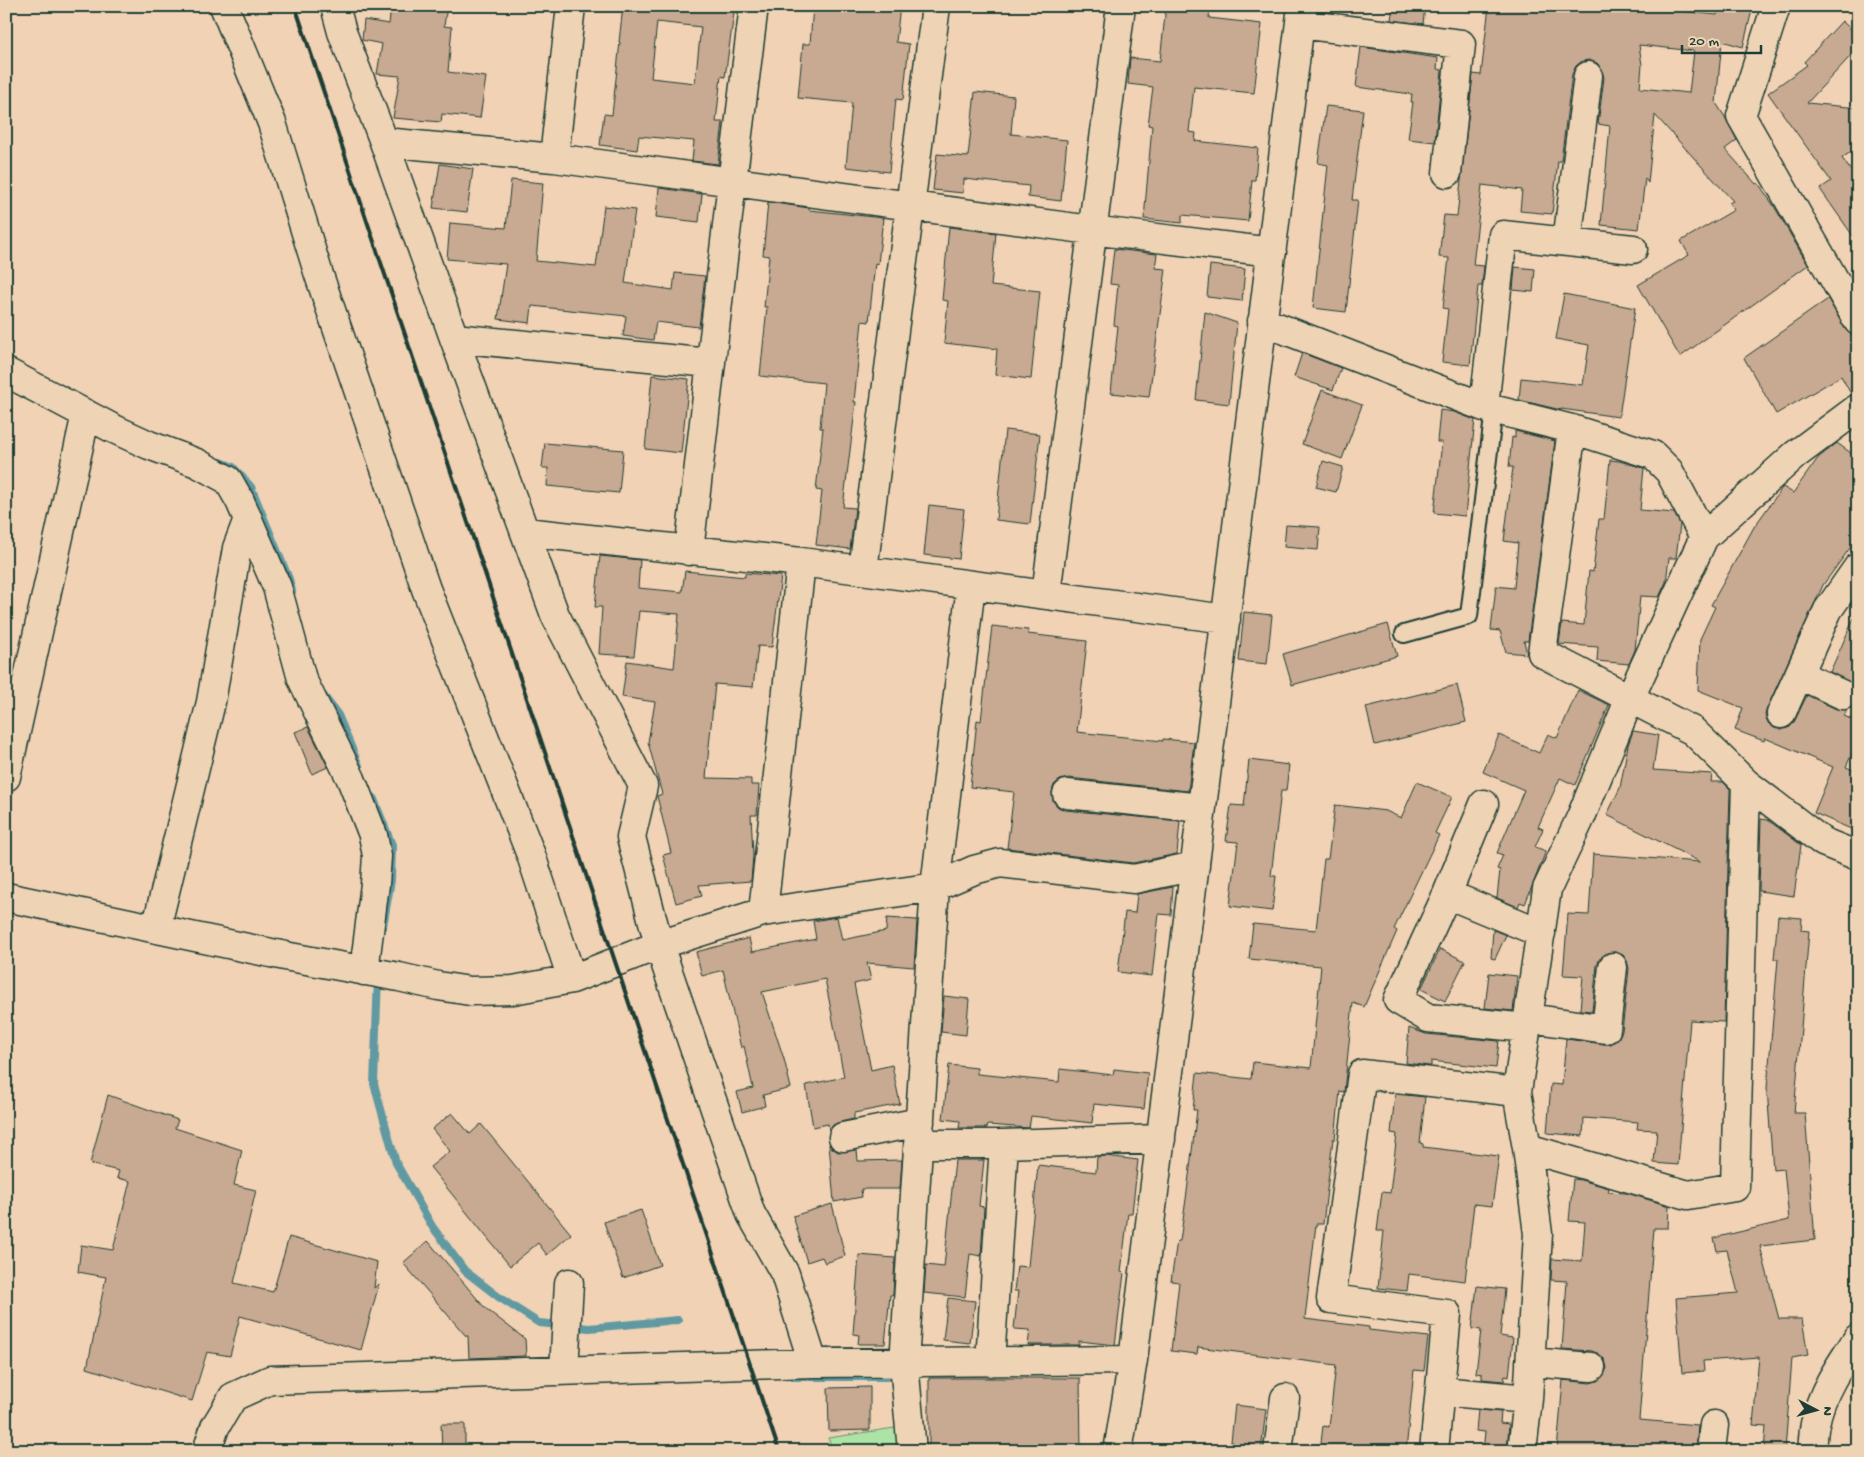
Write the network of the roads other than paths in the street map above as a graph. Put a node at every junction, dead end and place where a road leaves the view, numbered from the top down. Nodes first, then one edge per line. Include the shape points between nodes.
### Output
1 (224, 6) edge
2 (335, 6) edge
3 (571, 6) edge
4 (754, 6) edge
5 (936, 6) edge
6 (1121, 6) edge
7 (1776, 6) edge
8 (1301, 15) edge
9 (1588, 76) dead end
10 (384, 142) junction
11 (554, 158) junction
12 (1447, 173) dead end
13 (732, 182) junction
14 (911, 205) junction
15 (1091, 230) junction
16 (1567, 242) junction
17 (1633, 249) dead end
18 (1272, 252) junction
19 (1856, 315) edge
20 (1262, 322) junction
21 (454, 338) junction
22 (710, 363) junction
23 (6, 372) edge
24 (1489, 408) junction
25 (1858, 408) edge
26 (86, 414) junction
27 (1572, 429) junction
28 (248, 519) junction
29 (525, 532) junction
30 (1704, 537) junction
31 (689, 551) junction
32 (801, 562) junction
33 (1858, 567) edge
34 (863, 570) junction
35 (971, 585) junction
36 (1046, 594) junction
37 (1226, 619) junction
38 (1404, 634) dead end
39 (1800, 675) junction
40 (1843, 695) dead end
41 (1630, 698) junction
42 (1781, 714) dead end
43 (6, 778) edge
44 (1746, 783) junction
45 (1067, 794) dead end
46 (1484, 804) dead end
47 (1202, 808) junction
48 (1858, 856) edge
49 (1195, 866) junction
50 (935, 887) junction
51 (1447, 894) junction
52 (6, 897) edge
53 (763, 912) junction
54 (156, 929) junction
55 (1541, 933) junction
56 (659, 945) junction
57 (1614, 966) dead end
58 (364, 971) junction
59 (572, 979) junction
60 (1528, 1023) junction
61 (1518, 1092) junction
62 (919, 1133) junction
63 (844, 1137) dead end
64 (1161, 1139) junction
65 (1004, 1144) junction
66 (1527, 1148) junction
67 (569, 1283) dead end
68 (1858, 1338) edge
69 (1133, 1360) junction
70 (813, 1362) junction
71 (990, 1362) junction
72 (1530, 1362) junction
73 (904, 1363) junction
74 (1591, 1367) dead end
75 (564, 1370) junction
76 (1440, 1391) junction
77 (1285, 1398) dead end
78 (1528, 1399) junction
79 (1124, 1447) edge
80 (207, 1451) edge
81 (912, 1451) edge
82 (1278, 1451) edge
83 (1434, 1451) edge
84 (1522, 1451) edge
85 (1812, 1451) edge

1 - 59 street via 272,123 319,275 426,588 531,854
2 - 10 street
3 - 11 street
4 - 13 street
5 - 14 street
6 - 15 street
7 - 19 street via 1741,116
8 - 12 street via 1462,44
8 - 18 street
9 - 16 street
10 - 11 street
10 - 21 street
11 - 13 street
13 - 14 street
13 - 22 street
14 - 15 street
14 - 34 street
15 - 18 street
15 - 36 street
16 - 17 street
16 - 24 street via 1503,235
18 - 20 street
20 - 24 street
20 - 37 street
21 - 22 street
21 - 29 street
22 - 31 street
23 - 26 street
24 - 27 street
24 - 38 lane via 1468,616
25 - 30 street via 1794,455
26 - 28 street via 228,480
26 - 43 street
27 - 30 street via 1653,455 1669,471
27 - 41 street via 1542,653
28 - 54 street via 237,548 211,702
28 - 58 street via 277,587 302,678 351,779 373,836 375,884
29 - 31 street
29 - 56 street via 555,614 643,786 631,837
30 - 41 street
31 - 32 street
32 - 34 street
32 - 53 street
33 - 39 street via 1828,610
34 - 35 street
35 - 36 street
35 - 50 street
36 - 37 street
37 - 47 street
39 - 40 street
39 - 42 street
41 - 44 street via 1693,731
41 - 55 street via 1548,889
44 - 48 street via 1823,842
44 - 66 street via 1735,1187 1688,1195
45 - 47 street
46 - 51 street
47 - 49 street
49 - 50 street via 1134,879 1000,863
49 - 64 street
50 - 53 street
50 - 62 street
51 - 55 street
51 - 60 street via 1398,1000 1428,1018
52 - 54 street
53 - 56 street
54 - 58 street
55 - 60 street
56 - 59 street
56 - 70 street via 751,1214 785,1274
57 - 60 street via 1606,1029
58 - 59 street via 470,991 513,990
60 - 61 street
61 - 66 street
61 - 76 street via 1362,1074 1331,1299 1447,1314
62 - 63 street
62 - 65 street
62 - 73 street
64 - 65 street
64 - 69 street
65 - 71 street
66 - 72 street via 1538,1234
67 - 75 street
68 - 85 street via 1820,1405
69 - 71 street
69 - 79 street
70 - 73 street
70 - 75 street
71 - 73 street
72 - 74 street
72 - 78 street
73 - 81 street
75 - 80 street via 270,1380 233,1397 215,1427
76 - 78 street
76 - 83 street
77 - 82 street
78 - 84 street

